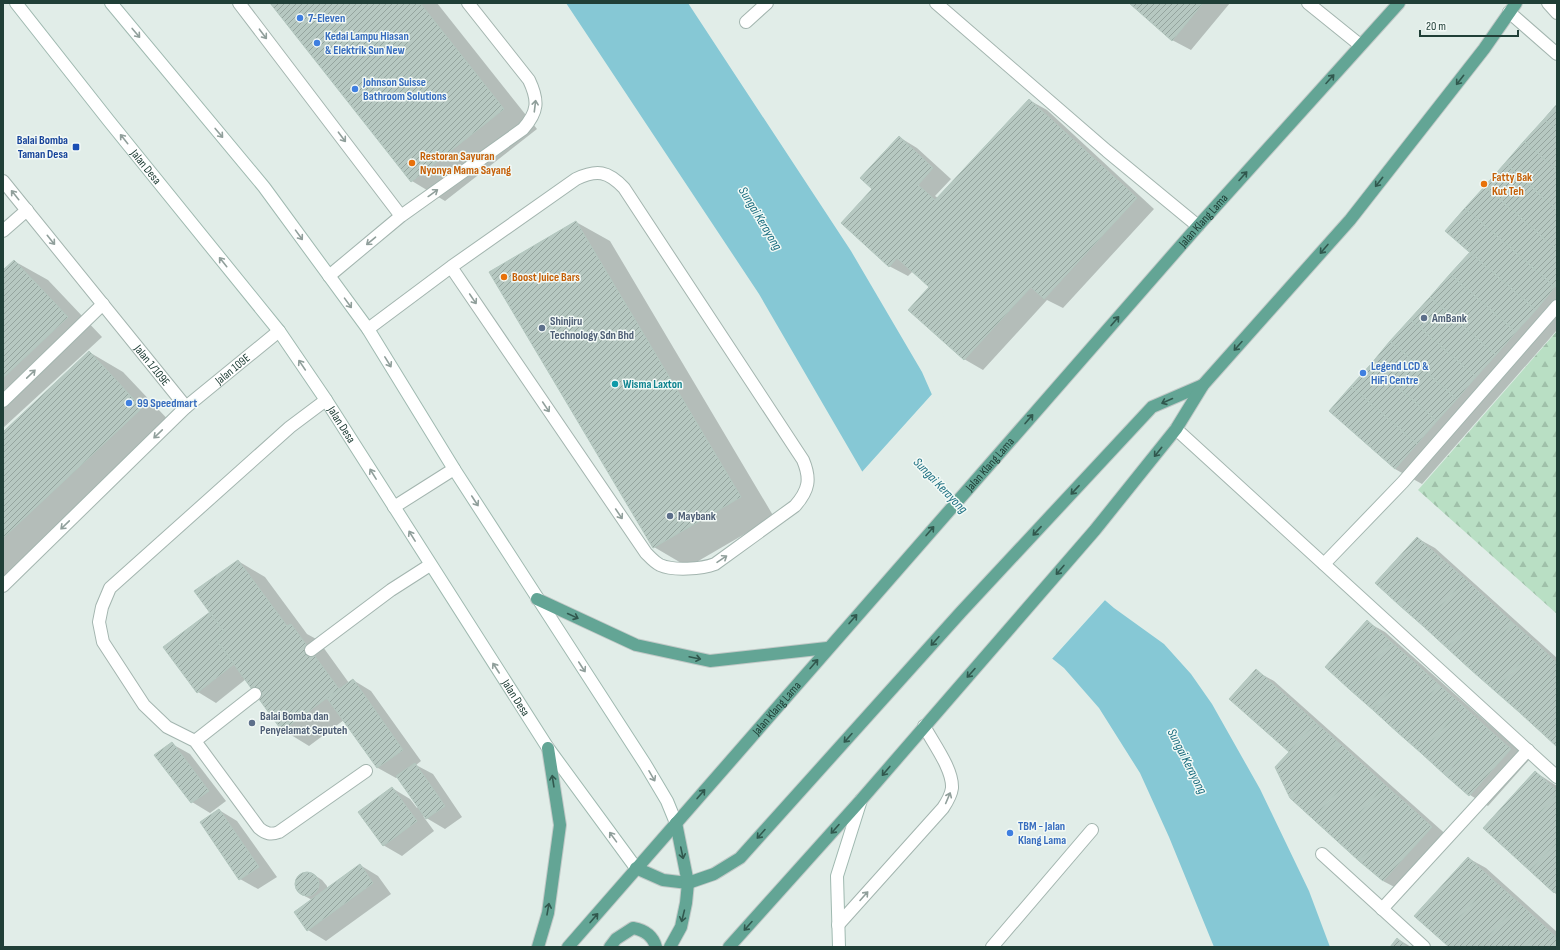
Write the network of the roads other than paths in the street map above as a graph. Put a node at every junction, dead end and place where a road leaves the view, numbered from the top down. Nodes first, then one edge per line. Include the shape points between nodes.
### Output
1 (16, 3) edge
2 (111, 3) edge
3 (239, 3) edge
4 (468, 3) edge
5 (767, 3) edge
6 (936, 3) edge
7 (1308, 3) edge
8 (1398, 3) edge
9 (1548, 3) edge
10 (1513, 7) edge
11 (1557, 13) edge
12 (746, 22) dead end
13 (1360, 45) junction
14 (1557, 54) edge
15 (3, 180) edge
16 (27, 210) junction
17 (401, 216) junction
18 (1198, 226) junction
19 (3, 231) edge
20 (451, 267) junction
21 (329, 276) junction
22 (103, 304) junction
23 (1557, 306) edge
24 (368, 329) junction
25 (279, 331) junction
26 (1203, 385) junction
27 (326, 400) junction
28 (3, 401) edge
29 (186, 407) junction
30 (1176, 429) junction
31 (454, 469) junction
32 (394, 507) junction
33 (1324, 564) junction
34 (430, 565) junction
35 (3, 586) edge
36 (537, 599) junction
37 (827, 648) junction
38 (311, 650) dead end
39 (255, 694) dead end
40 (924, 726) junction
41 (195, 741) junction
42 (548, 748) junction
43 (1528, 750) junction
44 (366, 771) dead end
45 (1557, 777) edge
46 (861, 800) junction
47 (676, 823) junction
48 (1092, 830) dead end
49 (1322, 854) dead end
50 (636, 868) junction
51 (688, 883) junction
52 (1382, 909) junction
53 (838, 925) junction
54 (538, 947) edge
55 (568, 947) edge
56 (610, 947) edge
57 (656, 947) edge
58 (670, 947) edge
59 (730, 947) edge
60 (839, 947) edge
61 (992, 947) edge
62 (1424, 947) edge

25 -> 1 main road, Jalan Desa
2 -> 21 main road via 264,187
3 -> 17 main road
17 -> 4 main road via 523,129 532,119 536,106 535,92 529,80
5 - 12 main road
6 - 18 main road
7 - 13 main road
8 - 13 main road, Jalan Klang Lama
9 - 11 main road
10 - 14 main road
10 -> 26 main road via 1484,49 1350,220
18 -> 13 main road, Jalan Klang Lama
16 -> 15 main road, Jalan 1/109E
16 - 19 main road
16 -> 22 main road, Jalan 1/109E
17 -> 21 main road
37 -> 18 main road, Jalan Klang Lama
20 -> 20 main road via 646,553 658,564 675,568 715,564 795,506 803,496 808,478 802,460 624,188 614,178 602,173 588,173 576,178
20 - 24 main road
21 -> 24 main road
28 -> 22 main road
22 - 29 main road, Jalan 1/109E
23 - 33 main road via 1403,482
24 -> 31 main road
27 -> 25 main road, Jalan Desa
25 - 29 main road, Jalan 109E
26 - 30 main road
26 -> 51 main road via 1152,407 961,612 740,858 714,874
32 -> 27 main road, Jalan Desa
27 - 41 main road via 290,427 110,588 102,607 98,622 103,642 144,705 167,726
29 -> 35 main road
30 - 33 main road
30 -> 40 main road via 1095,530
31 - 32 main road
31 -> 36 main road
34 -> 32 main road, Jalan Desa
33 - 43 main road
34 - 38 main road via 391,590
42 -> 34 main road, Jalan Desa
36 -> 37 main road via 636,645 710,661
36 -> 47 main road via 645,764 667,801
47 -> 37 main road, Jalan Klang Lama
39 - 41 main road
40 -> 46 main road
53 -> 40 main road via 949,799 952,789 948,769
41 - 44 main road via 265,833 279,832
50 -> 42 main road, Jalan Desa
54 -> 42 main road via 548,913 560,825
43 - 45 main road
43 - 52 main road
46 - 53 main road via 837,876
46 -> 59 main road
47 - 50 main road, Jalan Klang Lama
47 -> 51 main road
48 - 61 main road
49 - 52 main road
50 - 51 main road via 663,880
55 -> 50 main road, Jalan Klang Lama
51 -> 58 main road via 680,927
52 - 62 main road
53 - 60 main road
56 - 57 main road via 616,939 633,928 650,936

